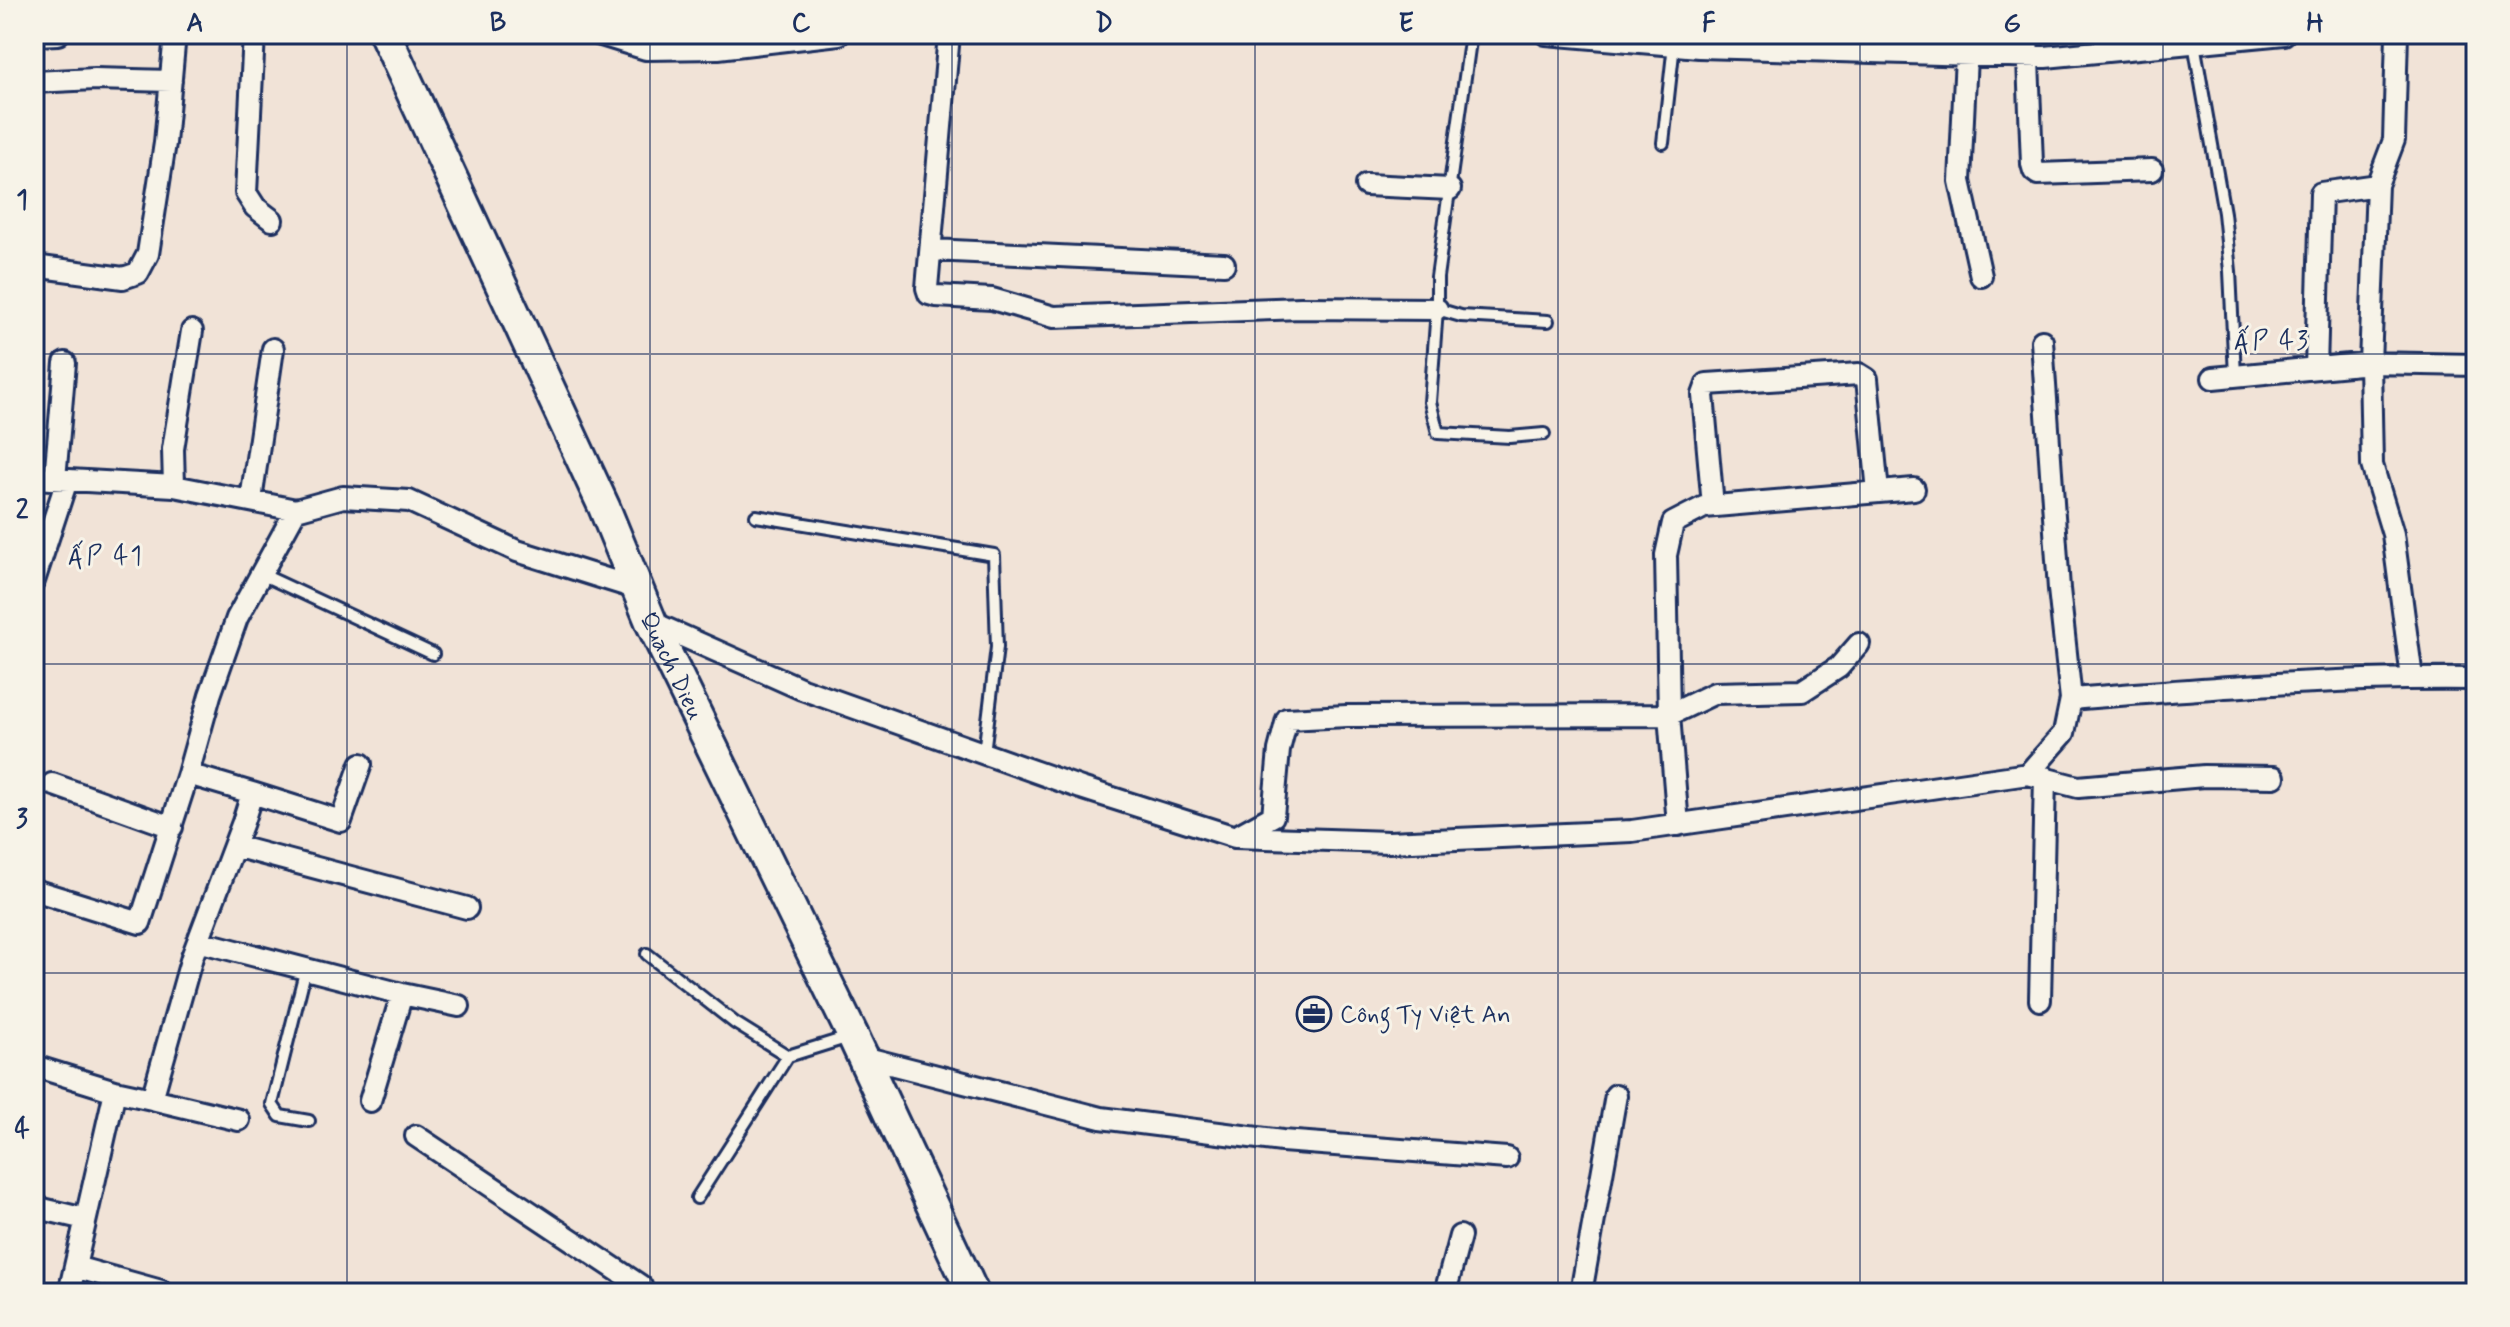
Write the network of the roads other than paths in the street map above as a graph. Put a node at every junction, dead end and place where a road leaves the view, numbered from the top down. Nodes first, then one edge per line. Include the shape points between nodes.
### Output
1 (58, 34) edge
2 (175, 34) edge
3 (254, 34) edge
4 (385, 34) edge
5 (598, 34) edge
6 (839, 34) edge
7 (949, 34) edge
8 (1471, 34) edge
9 (1546, 34) edge
10 (2027, 34) edge
11 (2284, 34) edge
12 (2397, 34) edge
13 (34, 35) edge
14 (2194, 43) junction
15 (1674, 44) junction
16 (1966, 56) junction
17 (2027, 57) junction
18 (171, 81) junction
19 (34, 82) edge
20 (1663, 143) dead end
21 (2152, 170) dead end
22 (1366, 185) dead end
23 (2377, 185) junction
24 (1450, 189) junction
25 (272, 220) dead end
26 (932, 250) junction
27 (1224, 264) dead end
28 (34, 266) edge
29 (1981, 276) dead end
30 (1437, 309) junction
31 (1548, 321) dead end
32 (192, 331) dead end
33 (2042, 341) dead end
34 (273, 349) dead end
35 (65, 363) dead end
36 (2370, 363) junction
37 (2476, 365) edge
38 (2316, 368) junction
39 (2235, 376) junction
40 (2213, 378) dead end
41 (1544, 434) dead end
42 (34, 478) edge
43 (61, 480) junction
44 (174, 486) junction
45 (1914, 489) dead end
46 (1878, 492) junction
47 (251, 500) junction
48 (1713, 506) junction
49 (296, 510) junction
50 (756, 516) dead end
51 (261, 574) junction
52 (34, 581) edge
53 (635, 588) junction
54 (651, 622) junction
55 (1859, 644) dead end
56 (433, 654) dead end
57 (2412, 678) junction
58 (2476, 679) edge
59 (2071, 699) junction
60 (1669, 715) junction
61 (984, 753) junction
62 (361, 764) dead end
63 (188, 774) junction
64 (2037, 776) junction
65 (2274, 777) dead end
66 (52, 784) dead end
67 (252, 793) junction
68 (1678, 825) junction
69 (172, 827) junction
70 (1235, 837) junction
71 (234, 846) junction
72 (37, 891) dead end
73 (467, 908) dead end
74 (198, 941) junction
75 (647, 954) dead end
76 (306, 968) junction
77 (402, 994) junction
78 (2040, 1000) dead end
79 (459, 1006) dead end
80 (858, 1047) junction
81 (788, 1056) junction
82 (34, 1066) edge
83 (115, 1091) junction
84 (1616, 1095) dead end
85 (152, 1099) junction
86 (370, 1101) dead end
87 (239, 1120) dead end
88 (309, 1121) dead end
89 (416, 1136) dead end
90 (1507, 1158) dead end
91 (697, 1198) dead end
92 (34, 1207) edge
93 (85, 1219) junction
94 (1460, 1236) dead end
95 (75, 1267) junction
96 (161, 1291) dead end
97 (69, 1293) edge
98 (637, 1293) edge
99 (973, 1293) edge
100 (1445, 1293) edge
101 (1581, 1293) edge

1 - 13 street
2 - 18 street
3 - 25 street via 246,193
4 - 53 main road, Quach Dieu via 604,507
5 - 6 street via 646,49 718,48
7 - 26 street
8 - 24 lane
9 - 15 street
10 - 17 street
11 - 14 street
12 - 23 street via 2394,140
14 - 17 street
14 - 39 lane via 2224,213
15 - 16 street
15 - 20 lane
16 - 17 street
16 - 29 street via 1960,181
17 - 21 street via 2034,171
18 - 19 street
18 - 28 street via 148,254 138,273 123,278
22 - 24 street
23 - 36 street
23 - 38 street via 2321,193
24 - 30 lane
26 - 27 street
26 - 30 street via 929,294 992,299 1054,317
30 - 31 lane via 1461,316
30 - 41 lane via 1430,402 1438,433
32 - 44 street via 173,449
33 - 59 street
34 - 47 street
35 - 43 street
36 - 37 street
36 - 38 street
36 - 57 street via 2372,465 2393,534
38 - 39 street
39 - 40 street
42 - 43 street
43 - 44 street
43 - 52 street
44 - 47 street
45 - 46 street
46 - 48 street
46 - 48 street via 1867,379 1859,374 1707,384 1703,395
47 - 49 street
48 - 60 street via 1673,523 1666,555
49 - 51 street
49 - 53 street via 343,497 409,501 517,551
50 - 61 lane via 994,555 997,647
51 - 56 lane
51 - 63 street via 237,618
53 - 54 main road, Quach Dieu
54 - 61 street via 802,689
54 - 80 main road, Quach Dieu
55 - 60 street via 1839,667 1802,691 1715,693
57 - 58 street
57 - 59 street
59 - 64 street via 2064,733
60 - 68 street
60 - 70 street via 1287,719 1273,816
61 - 70 street
62 - 67 street via 341,821
63 - 67 street
63 - 69 street
64 - 65 street via 2078,787 2204,776
64 - 68 street
64 - 78 street
66 - 69 street
67 - 71 street
68 - 70 street via 1389,842
69 - 72 street via 140,923
71 - 73 street
71 - 74 street
74 - 76 street
74 - 85 street
75 - 81 lane via 735,1023
76 - 77 street
76 - 88 lane via 272,1104 280,1116
77 - 79 street
77 - 86 street
80 - 81 lane
80 - 90 street via 1101,1118 1282,1141
80 - 99 main road, Quach Dieu
81 - 91 lane
82 - 83 street
83 - 85 street
83 - 93 street
84 - 101 street
85 - 87 street
89 - 98 street via 641,1286
92 - 93 street
93 - 95 street
94 - 100 street
95 - 96 street
95 - 97 street

